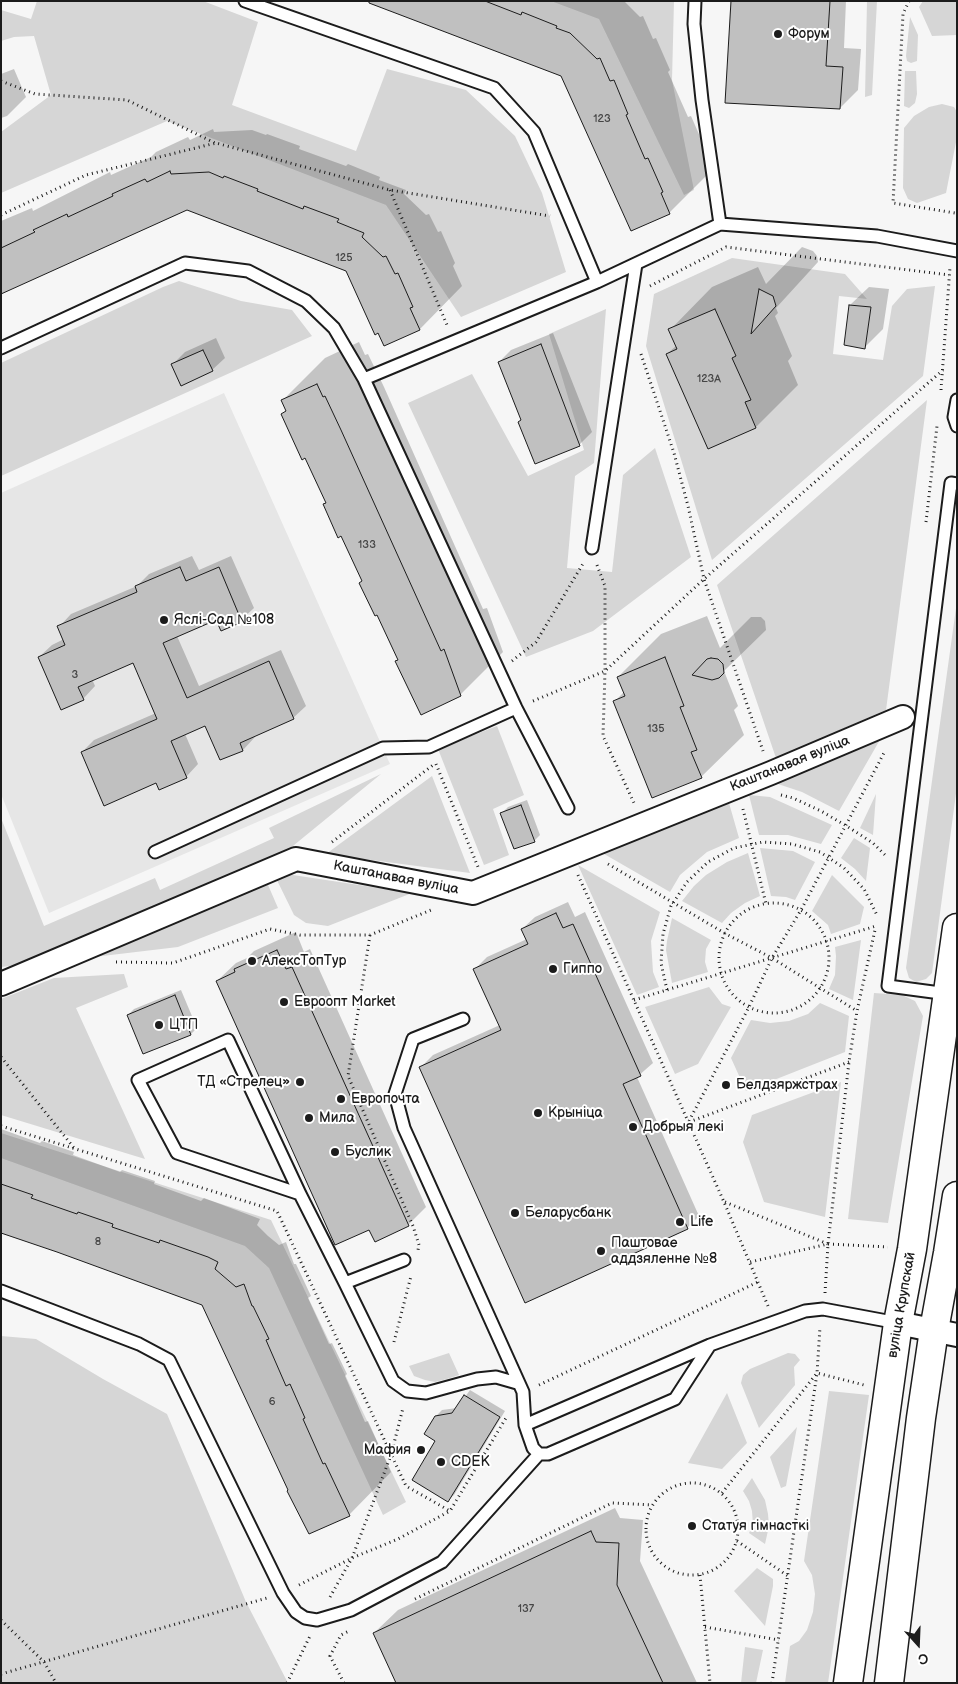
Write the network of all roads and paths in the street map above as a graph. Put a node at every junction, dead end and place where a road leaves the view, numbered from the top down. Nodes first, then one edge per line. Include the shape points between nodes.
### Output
1 (244, 1) edge
2 (695, 1) edge
3 (909, 1) edge
4 (1, 81) edge
5 (216, 143) junction
6 (390, 190) junction
7 (955, 213) dead end
8 (1, 215) edge
9 (570, 219) junction
10 (720, 224) junction
11 (954, 251) edge
12 (636, 264) junction
13 (949, 275) junction
14 (597, 282) junction
15 (646, 288) dead end
16 (454, 341) junction
17 (1, 348) edge
18 (641, 353) dead end
19 (944, 370) junction
20 (364, 379) junction
21 (940, 399) dead end
22 (957, 400) edge
23 (938, 418) dead end
24 (957, 426) edge
25 (957, 484) edge
26 (925, 524) dead end
27 (592, 548) junction
28 (704, 579) junction
29 (499, 671) junction
30 (606, 671) junction
31 (516, 708) junction
32 (903, 717) joint
33 (771, 773) junction
34 (737, 786) junction
35 (568, 808) dead end
36 (643, 824) junction
37 (846, 825) junction
38 (752, 845) junction
39 (886, 845) dead end
40 (575, 851) junction
41 (155, 852) dead end
42 (885, 855) junction
43 (828, 858) junction
44 (296, 859) junction
45 (884, 864) dead end
46 (480, 890) junction
47 (674, 903) junction
48 (766, 904) junction
49 (878, 907) dead end
50 (801, 910) junction
51 (877, 916) junction
52 (876, 926) junction
53 (957, 928) edge
54 (726, 934) junction
55 (827, 941) junction
56 (772, 958) junction
57 (114, 962) dead end
58 (722, 973) junction
59 (1, 984) edge
60 (820, 989) junction
61 (668, 990) junction
62 (948, 994) junction
63 (634, 1000) junction
64 (750, 1007) junction
65 (857, 1011) junction
66 (464, 1019) dead end
67 (1, 1057) edge
68 (849, 1062) junction
69 (689, 1122) junction
70 (75, 1149) dead end
71 (300, 1194) junction
72 (957, 1196) edge
73 (724, 1202) junction
74 (828, 1244) junction
75 (893, 1247) dead end
76 (404, 1260) dead end
77 (750, 1262) junction
78 (345, 1282) junction
79 (1, 1291) edge
80 (825, 1298) dead end
81 (776, 1322) junction
82 (820, 1323) dead end
83 (898, 1323) junction
84 (945, 1332) edge
85 (710, 1345) junction
86 (817, 1373) junction
87 (517, 1383) junction
88 (871, 1387) dead end
89 (525, 1425) junction
90 (539, 1454) junction
91 (722, 1494) junction
92 (652, 1505) junction
93 (450, 1511) dead end
94 (737, 1541) junction
95 (700, 1575) junction
96 (788, 1576) junction
97 (282, 1593) junction
98 (411, 1601) dead end
99 (1, 1620) edge
100 (317, 1620) junction
101 (705, 1627) junction
102 (350, 1631) dead end
103 (779, 1640) junction
104 (44, 1662) junction
105 (1, 1674) edge
106 (56, 1683) edge
107 (288, 1683) edge
108 (344, 1683) edge
109 (710, 1683) edge
110 (772, 1683) edge
111 (848, 1683) edge
112 (889, 1683) edge

1 - 9 lane via 494,88 534,132
2 - 10 lane via 694,24 702,100
3 - 7 path via 903,14 893,203
4 - 5 path via 35,94 127,100
5 - 6 path
5 - 8 path via 86,174
6 - 9 path
6 - 16 path
9 - 14 lane
10 - 11 lane via 877,236
10 - 12 lane
11 - 13 path
12 - 14 lane
12 - 27 lane
13 - 15 path via 726,247
13 - 19 path
14 - 16 lane
16 - 20 lane
17 - 20 lane via 185,263 248,271 306,301 334,328
18 - 28 path via 674,453
19 - 21 path
19 - 28 path
20 - 29 lane
22 - 24 lane via 954,417
23 - 26 path
25 - 62 lane via 951,483 888,986
27 - 29 path via 536,642
27 - 30 path via 605,586
28 - 30 path
28 - 33 path
29 - 31 lane
30 - 31 path
30 - 36 path via 603,736
31 - 35 lane
31 - 41 lane via 429,747 383,748
32 - 33 street, Каштанавая вуліца
32 - 37 path
33 - 34 street, Каштанавая вуліца
34 - 36 street, Каштанавая вуліца
34 - 37 path via 793,798
34 - 38 path
36 - 40 street, Каштанавая вуліца
37 - 42 path
37 - 43 path
38 - 43 path via 763,842 792,844 820,852
38 - 47 path via 734,848 708,862 687,882
38 - 48 path
39 - 42 path
40 - 46 street, Каштанавая вуліца
40 - 47 path
40 - 63 path
42 - 45 path
43 - 50 path
43 - 51 path via 844,868 864,889
44 - 46 street, Каштанавая вуліца
44 - 46 path via 337,840 435,763
44 - 59 street
46 - 57 path via 370,935 300,935 270,929 173,963
47 - 54 path
47 - 61 path via 663,934 661,963
48 - 50 path via 780,903
48 - 54 path via 740,915
49 - 51 path
50 - 55 path via 817,923
50 - 56 path
51 - 52 path
52 - 55 path
52 - 65 path
53 - 62 main road, вуліца Крупскай
54 - 56 path
54 - 58 path via 720,952
55 - 56 path
55 - 60 path via 830,964
56 - 58 path
56 - 60 path
56 - 64 path
58 - 61 path
58 - 64 path via 732,993
60 - 64 path via 809,1001 783,1012 769,1013
60 - 65 path
61 - 63 path
62 - 83 main road, вуліца Крупскай via 912,1249
63 - 69 path
64 - 69 path
65 - 68 path
66 - 87 lane via 413,1039 395,1094 404,1128
67 - 70 path
68 - 69 path
68 - 74 path
69 - 73 path
71 - 71 lane via 228,1040 138,1080 177,1153
71 - 78 lane
72 - 84 main road via 948,1253
73 - 74 path
73 - 77 path
74 - 75 path
74 - 77 path
74 - 80 path
76 - 78 lane
77 - 81 path
78 - 87 lane via 393,1381 407,1390 426,1393 496,1377
79 - 97 lane via 139,1344 169,1360
81 - 83 lane via 823,1309
81 - 85 lane
82 - 86 path
83 - 84 street
83 - 111 main road, вуліца Крупскай
84 - 112 main road via 920,1427
85 - 89 lane
85 - 90 lane via 675,1399 548,1454
86 - 88 path
86 - 91 path
86 - 96 path
87 - 89 lane via 523,1392
89 - 90 lane via 533,1448
90 - 100 lane via 442,1562 351,1610
91 - 92 path via 710,1486 684,1484 672,1487
91 - 94 path via 736,1515
92 - 95 path via 646,1530 654,1555 674,1572
92 - 98 path via 612,1503
93 - 97 path
94 - 95 path via 724,1564
94 - 96 path
95 - 101 path
96 - 103 path
97 - 100 lane via 296,1612
97 - 104 path
99 - 104 path
100 - 107 path
101 - 103 path
101 - 109 path
102 - 108 path via 341,1635 330,1656
103 - 110 path
104 - 105 path
104 - 106 path

